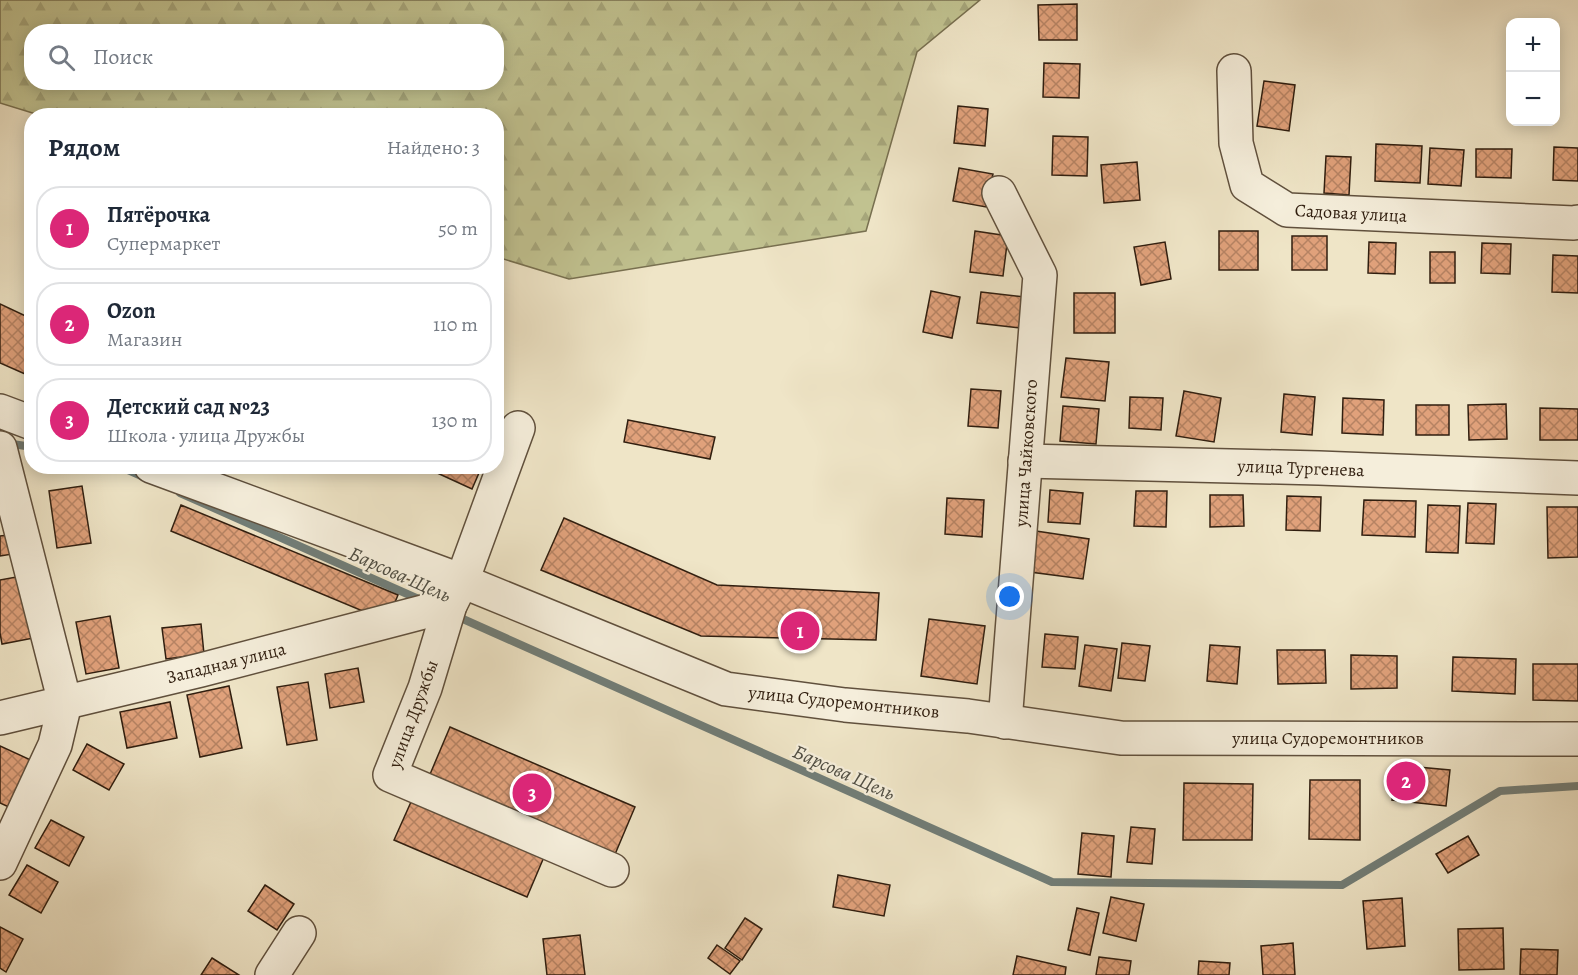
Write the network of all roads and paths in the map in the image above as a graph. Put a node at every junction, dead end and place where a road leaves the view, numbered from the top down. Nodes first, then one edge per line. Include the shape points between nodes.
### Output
1 (1234, 71) dead end
2 (999, 193) dead end
3 (1578, 222) edge
4 (0, 411) edge
5 (24, 420) edge
6 (519, 428) dead end
7 (0, 448) edge
8 (1025, 461) junction
9 (504, 467) edge
10 (170, 474) edge
11 (501, 474) edge
12 (1578, 478) edge
13 (456, 593) junction
14 (65, 703) junction
15 (0, 718) edge
16 (1005, 722) junction
17 (1578, 739) edge
18 (0, 863) edge
19 (612, 870) dead end
20 (299, 933) dead end
21 (272, 975) edge

1 - 3 street, Садовая улица via 1236,143 1247,185 1287,210
2 - 8 street, улица Чайковского via 1040,275
4 - 5 street
6 - 9 street, улица Дружбы
7 - 14 street
8 - 12 street, улица Тургенева
8 - 16 street, улица Чайковского
10 - 13 street, улица Судоремонтников
11 - 13 street, улица Дружбы
13 - 14 street, Западная улица via 201,670
13 - 16 street, улица Судоремонтников via 726,689
13 - 19 street, улица Дружбы via 425,688 390,775
14 - 15 street, Западная улица
14 - 18 street via 55,745
16 - 17 street, улица Судоремонтников via 1121,738
20 - 21 street

